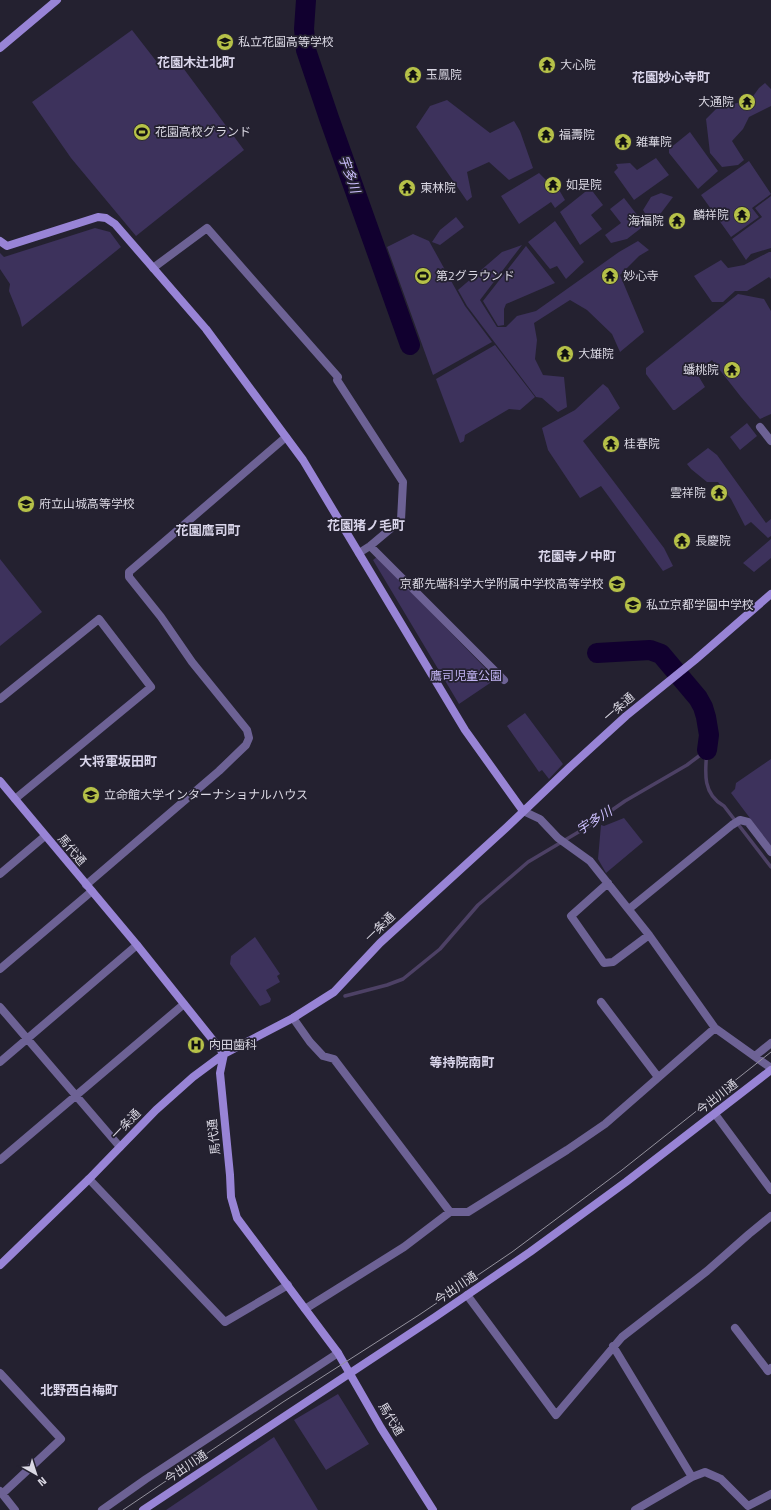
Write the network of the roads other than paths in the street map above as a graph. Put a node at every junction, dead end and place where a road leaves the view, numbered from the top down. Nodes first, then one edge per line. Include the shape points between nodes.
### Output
1 (57, 0) edge
2 (0, 48) edge
3 (0, 241) edge
4 (153, 268) junction
5 (760, 427) dead end
6 (286, 437) junction
7 (771, 441) edge
8 (370, 546) junction
9 (359, 553) junction
10 (771, 594) edge
11 (504, 680) dead end
12 (0, 699) edge
13 (0, 781) edge
14 (15, 799) junction
15 (523, 811) junction
16 (45, 836) junction
17 (771, 852) edge
18 (0, 874) edge
19 (608, 883) junction
20 (89, 888) junction
21 (629, 909) junction
22 (649, 935) junction
23 (137, 945) junction
24 (0, 970) edge
25 (601, 1002) dead end
26 (184, 1004) junction
27 (0, 1007) edge
28 (293, 1018) junction
29 (715, 1028) junction
30 (27, 1039) junction
31 (771, 1043) edge
32 (224, 1054) junction
33 (755, 1056) junction
34 (0, 1062) edge
35 (771, 1069) edge
36 (658, 1077) junction
37 (76, 1096) junction
38 (715, 1114) junction
39 (120, 1147) junction
40 (0, 1160) edge
41 (89, 1179) junction
42 (771, 1190) edge
43 (450, 1212) junction
44 (771, 1216) edge
45 (0, 1265) edge
46 (288, 1285) junction
47 (467, 1295) junction
48 (305, 1309) junction
49 (735, 1328) dead end
50 (613, 1346) junction
51 (338, 1353) junction
52 (771, 1368) edge
53 (350, 1372) junction
54 (0, 1373) edge
55 (692, 1477) junction
56 (1, 1493) edge
57 (771, 1494) edge
58 (15, 1510) edge
59 (102, 1510) edge
60 (143, 1510) edge
61 (433, 1510) edge
62 (635, 1510) edge

1 - 2 street
3 - 4 street via 7,246 102,217 115,224
4 - 6 street via 206,329
4 - 8 street via 208,228 338,377 337,380 402,482 401,520
5 - 7 street
6 - 9 street
6 - 20 street via 129,572 129,577 192,662 247,730 249,738 246,745 219,771
8 - 9 street
8 - 11 street
9 - 15 street via 465,730
10 - 15 street, 一条通 via 621,721
12 - 14 street via 99,619 151,687
13 - 14 street, 馬代通
14 - 16 street, 馬代通
15 - 19 street via 540,819 561,840 590,861
15 - 28 street, 一条通 via 380,943 334,992
16 - 18 street
16 - 20 street, 馬代通
17 - 21 street via 748,822 740,820
19 - 21 street
19 - 22 street via 571,916 604,963 613,962
20 - 23 street, 馬代通
20 - 24 street
21 - 22 street
22 - 29 street
23 - 26 street, 馬代通
23 - 30 street
25 - 36 street
26 - 32 street, 馬代通
26 - 37 street
27 - 30 street
28 - 32 street, 一条通
28 - 43 street via 323,1056 334,1059
29 - 33 street
29 - 36 street
30 - 34 street
30 - 37 street
31 - 33 street
32 - 39 street, 一条通 via 166,1100
32 - 46 street, 馬代通 via 220,1073 233,1206 237,1218
33 - 35 street
35 - 38 street, 今出川通
36 - 43 street via 605,1124 567,1150 468,1212
37 - 39 street
37 - 40 street
38 - 42 street
38 - 47 street, 今出川通 via 561,1230
39 - 41 street, 一条通
41 - 45 street, 一条通
41 - 46 street via 225,1322
43 - 48 street via 404,1247
44 - 50 street via 710,1269
46 - 48 street, 馬代通
47 - 50 street via 556,1415
47 - 53 street, 今出川通
48 - 51 street, 馬代通
49 - 52 street via 768,1371
50 - 55 street
51 - 53 street, 馬代通
51 - 59 street
53 - 60 street, 今出川通
53 - 61 street, 馬代通
54 - 56 street via 61,1439
55 - 57 street via 706,1472 721,1479 748,1506
55 - 62 street
56 - 58 street

